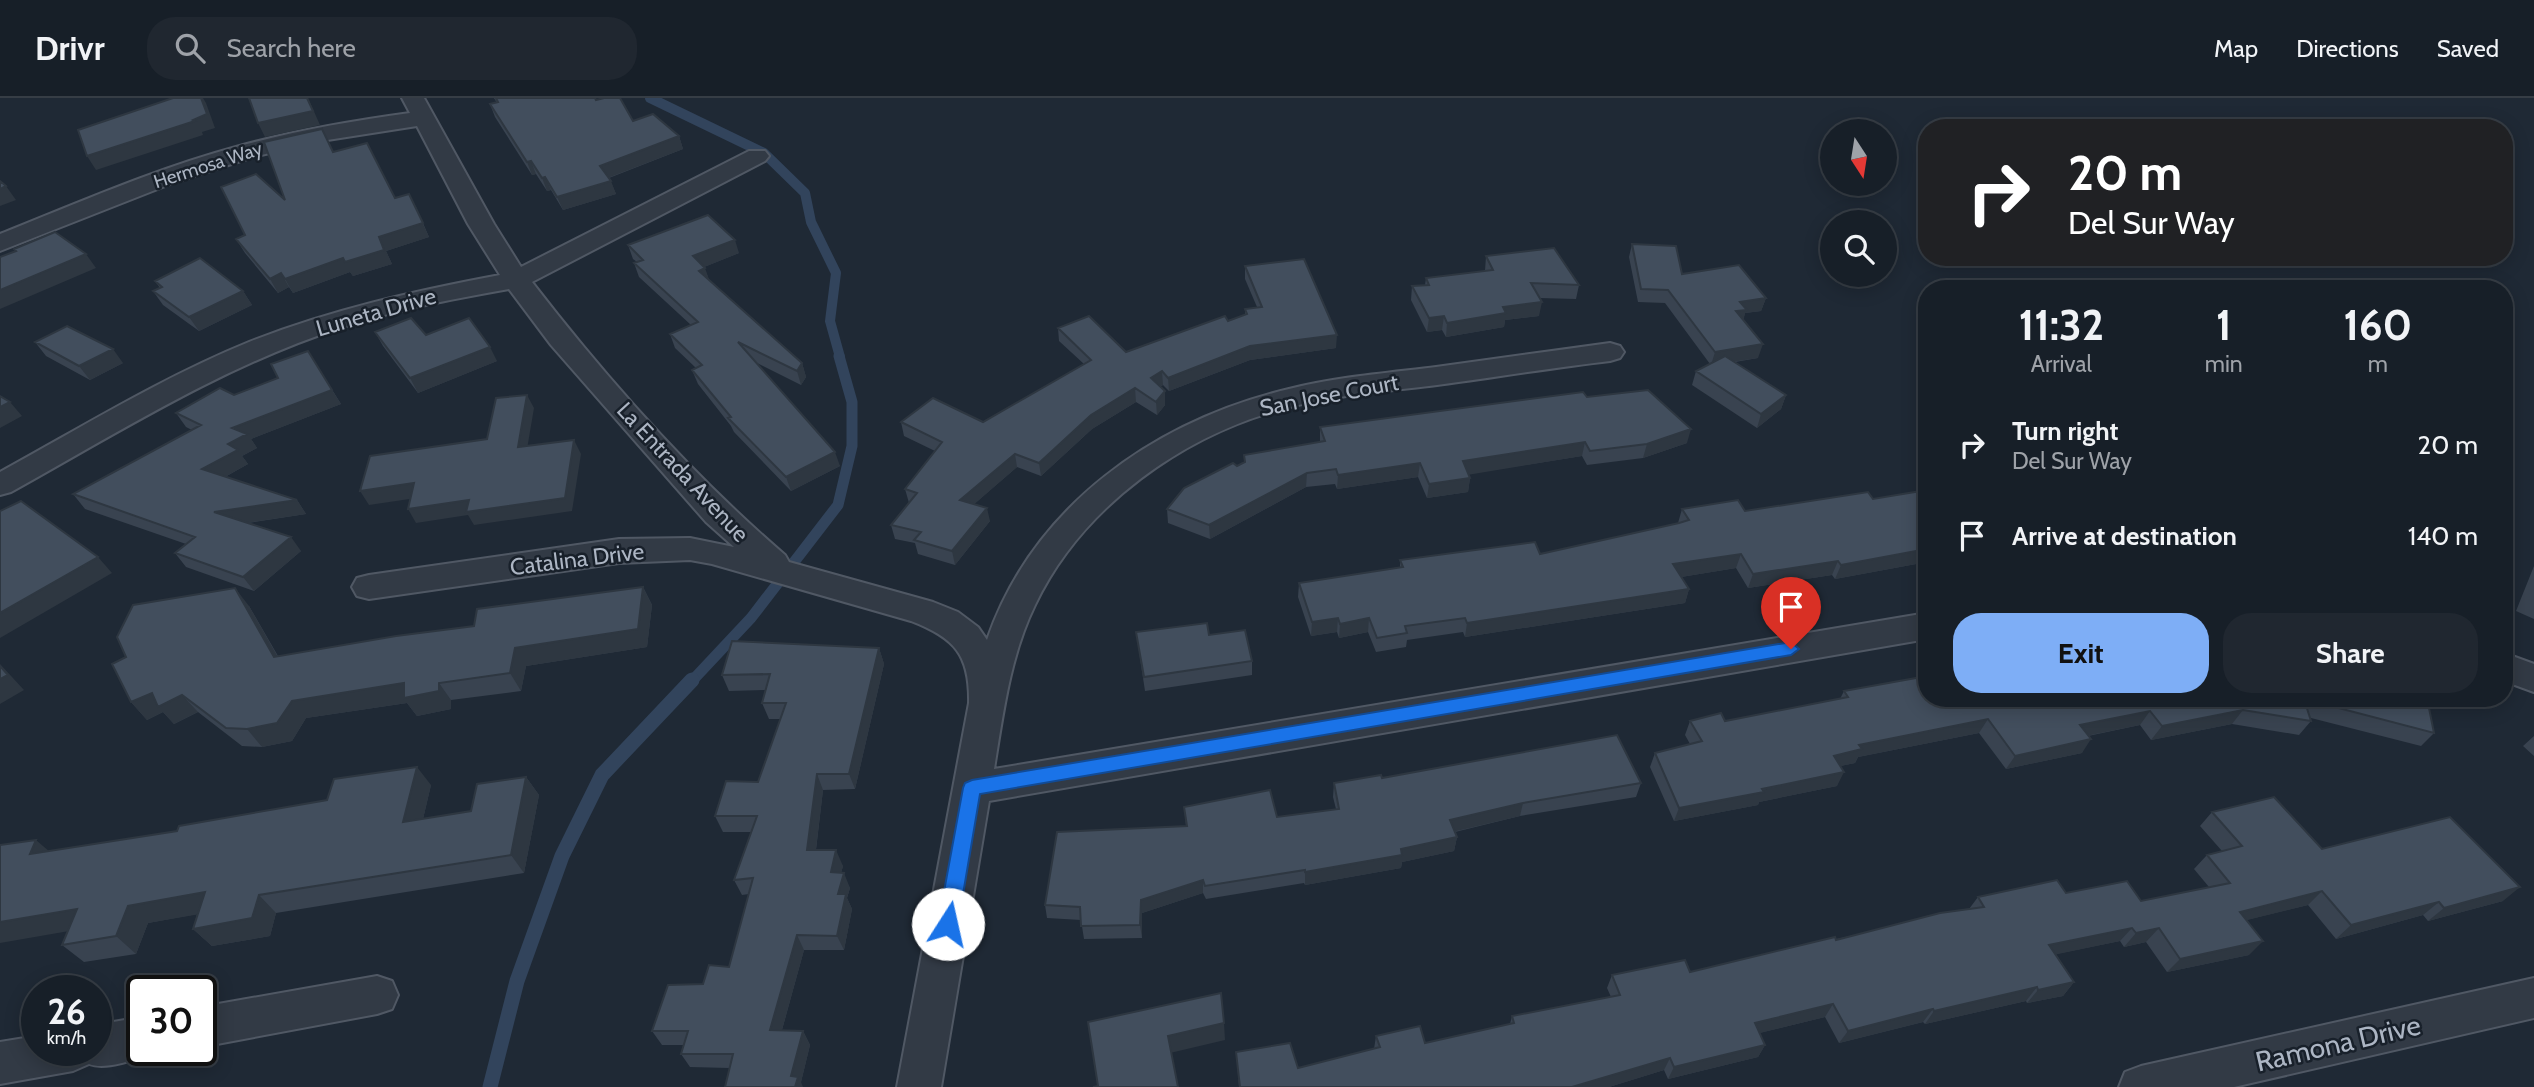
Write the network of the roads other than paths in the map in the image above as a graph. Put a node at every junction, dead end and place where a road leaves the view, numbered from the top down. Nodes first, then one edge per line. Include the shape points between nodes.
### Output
1 (418, 108) edge
2 (757, 156) dead end
3 (0, 243) edge
4 (516, 280) junction
5 (1610, 352) dead end
6 (0, 485) edge
7 (783, 571) junction
8 (369, 587) dead end
9 (1918, 628) edge
10 (2513, 670) edge
11 (2534, 678) edge
12 (987, 704) junction
13 (972, 788) junction
14 (377, 995) dead end
15 (2534, 998) edge
16 (217, 1024) edge
17 (21, 1059) edge
18 (0, 1063) edge
19 (919, 1087) edge
20 (2141, 1087) edge

1 - 3 street, Hermosa Way via 222,158
1 - 4 street, La Entrada Avenue
2 - 4 street, Luneta Drive
4 - 6 street, Luneta Drive via 407,300 258,349 184,383
4 - 7 street, La Entrada Avenue via 561,339 717,514
5 - 12 street, San Jose Court via 1320,392 1227,418 1183,438 1105,490 1045,559 1018,605
7 - 8 street, Catalina Drive via 712,552 643,549
7 - 12 street, La Entrada Avenue via 946,621 966,636 980,656 987,679
9 - 13 street
10 - 11 street
12 - 13 street, La Entrada Avenue
13 - 19 street, La Entrada Avenue
14 - 16 street
15 - 20 street, Ramona Drive
17 - 18 street

